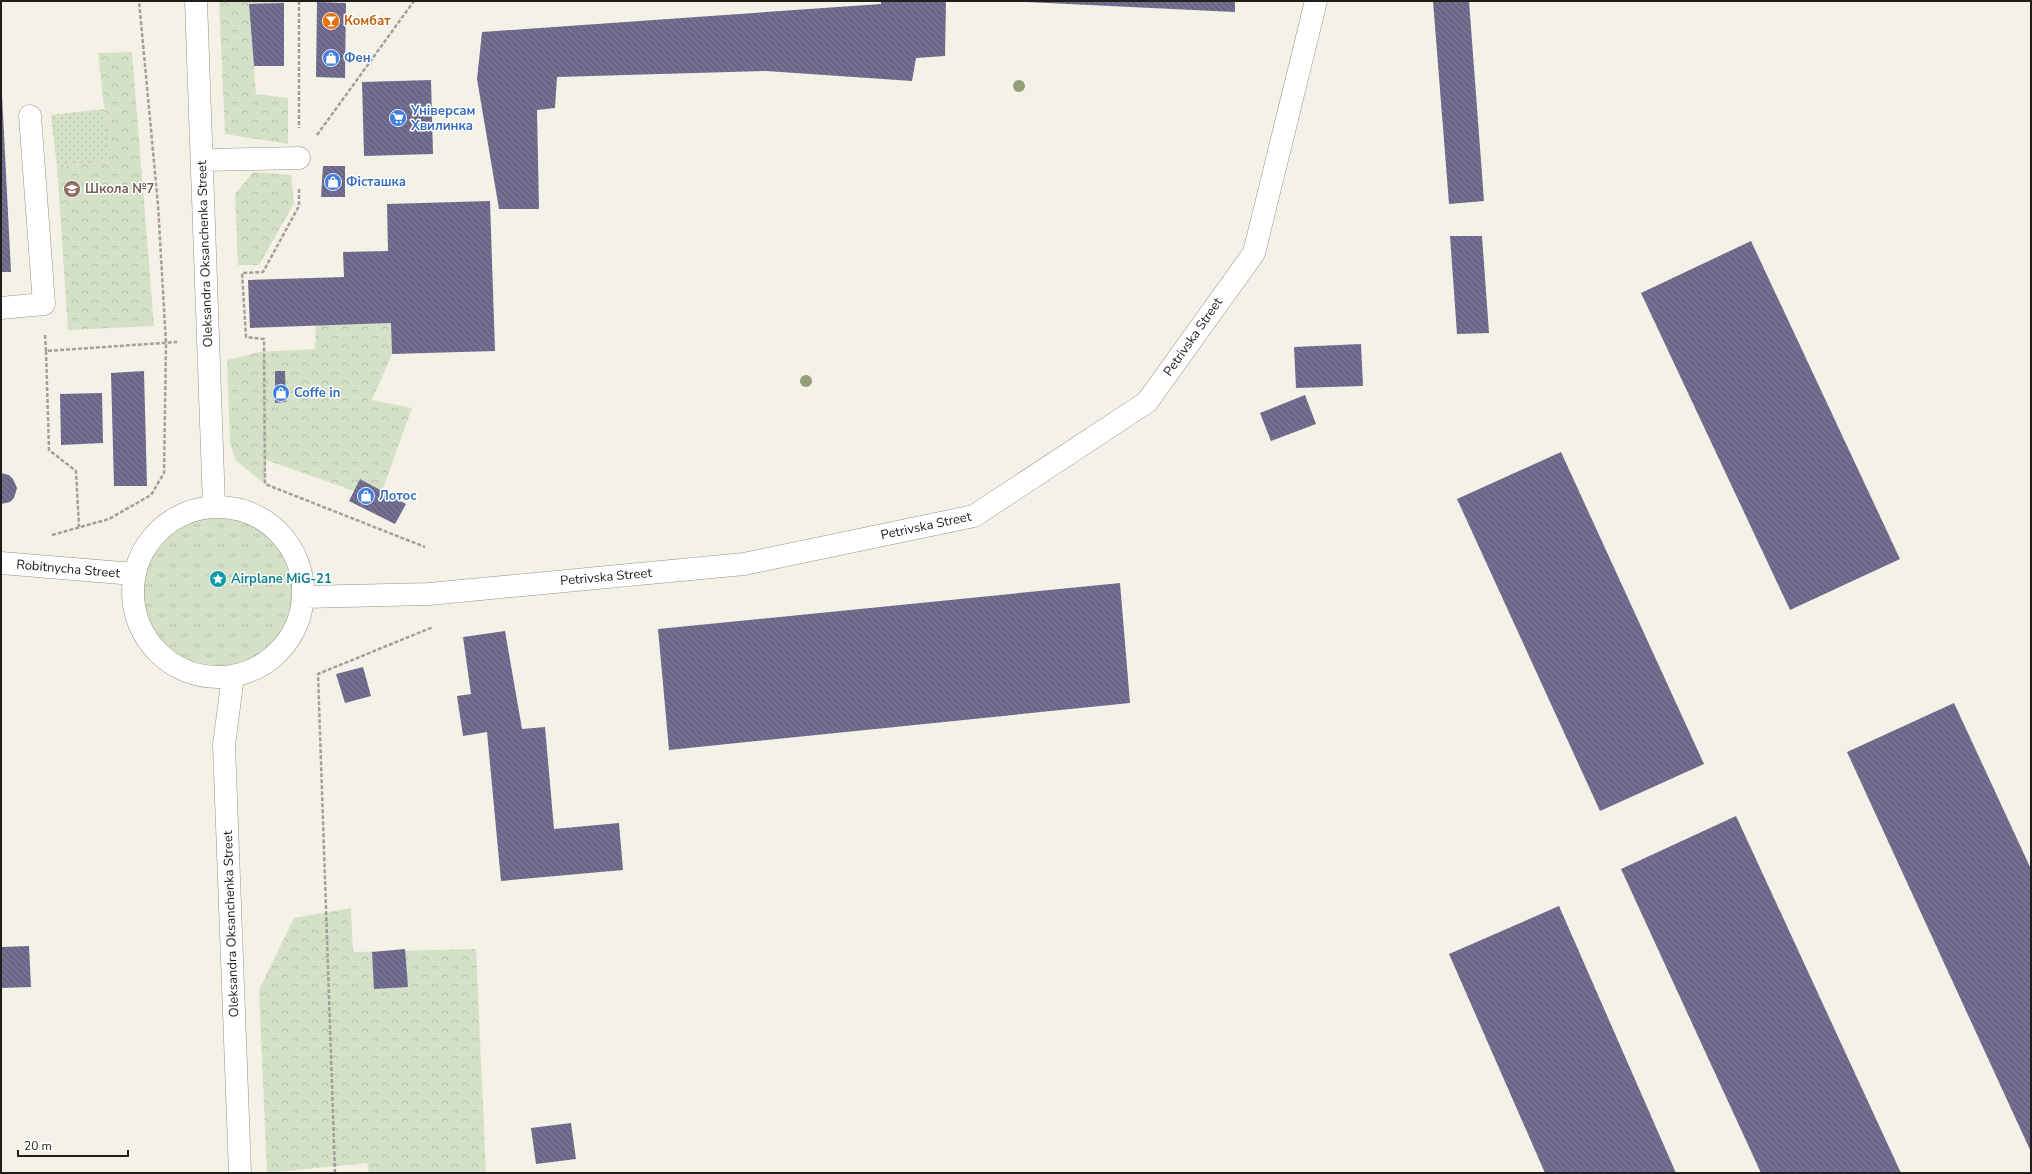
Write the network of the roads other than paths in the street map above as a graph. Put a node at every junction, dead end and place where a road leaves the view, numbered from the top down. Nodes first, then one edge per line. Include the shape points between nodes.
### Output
1 (196, 1) edge
2 (1316, 1) edge
3 (30, 116) dead end
4 (299, 158) road end
5 (202, 160) junction
6 (1, 308) edge
7 (214, 506) junction
8 (1, 563) edge
9 (134, 574) junction
10 (304, 597) junction
11 (233, 676) junction
12 (240, 1173) edge

1 - 5 street, Oleksandra Oksanchenka Street
2 - 10 street, Petrivska Street via 1254,253 1147,402 974,516 744,564 429,594
3 - 6 street via 44,304
4 - 5 street
5 - 7 street, Oleksandra Oksanchenka Street
7 - 9 street via 186,512 162,527 144,549
7 - 10 street via 243,510 268,522 289,543 301,569
8 - 9 street, Robitnycha Street
9 - 11 street via 133,602 141,629 157,651 179,668 206,676
10 - 11 street via 297,625 282,649 260,666
11 - 12 street, Oleksandra Oksanchenka Street via 224,745

